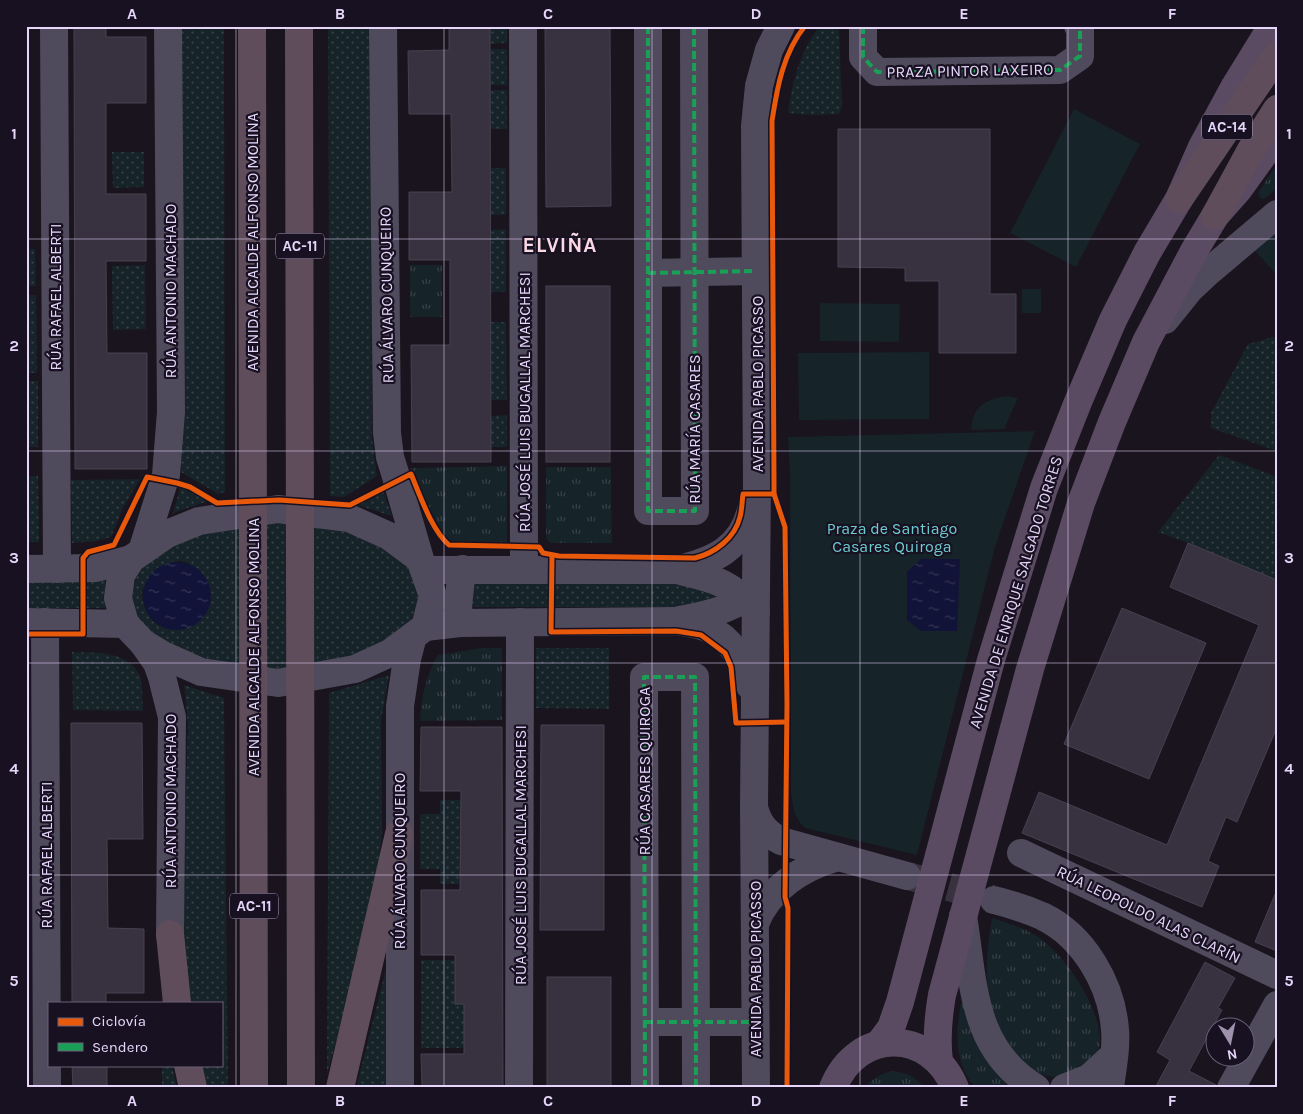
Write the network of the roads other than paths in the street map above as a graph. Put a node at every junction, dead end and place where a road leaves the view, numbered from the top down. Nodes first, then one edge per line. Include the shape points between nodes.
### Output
1 (54, 26) edge
2 (168, 26) edge
3 (252, 26) edge
4 (299, 26) edge
5 (383, 26) edge
6 (523, 26) edge
7 (648, 26) edge
8 (694, 26) edge
9 (781, 26) edge
10 (862, 26) edge
11 (1078, 26) edge
12 (1272, 26) edge
13 (1277, 55) edge
14 (1277, 109) edge
15 (1277, 136) edge
16 (1179, 199) junction
17 (1277, 214) edge
18 (1215, 216) junction
19 (756, 271) junction
20 (694, 272) junction
21 (648, 273) junction
22 (1146, 342) junction
23 (757, 482) junction
24 (137, 555) junction
25 (422, 565) junction
26 (26, 569) edge
27 (57, 569) junction
28 (462, 569) junction
29 (524, 569) junction
30 (676, 570) junction
31 (752, 598) junction
32 (676, 621) junction
33 (35, 622) edge
34 (520, 622) junction
35 (460, 623) junction
36 (419, 631) junction
37 (134, 633) junction
38 (755, 707) junction
39 (399, 834) junction
40 (760, 840) junction
41 (1022, 853) dead end
42 (838, 857) junction
43 (906, 876) tunnel mouth
44 (994, 900) tunnel mouth
45 (963, 916) junction
46 (755, 926) junction
47 (170, 934) joint
48 (1277, 975) edge
49 (177, 1002) edge
50 (1277, 1005) edge
51 (645, 1022) junction
52 (696, 1022) junction
53 (755, 1022) junction
54 (879, 1044) junction
55 (939, 1061) junction
56 (188, 1066) edge
57 (1110, 1076) edge
58 (47, 1088) edge
59 (193, 1088) edge
60 (254, 1088) edge
61 (301, 1088) edge
62 (340, 1088) edge
63 (400, 1088) edge
64 (519, 1088) edge
65 (645, 1088) edge
66 (696, 1088) edge
67 (756, 1088) edge
68 (833, 1088) edge
69 (955, 1088) edge
70 (1036, 1088) edge
71 (1064, 1088) edge
72 (1230, 1088) edge

1 - 27 street, RÚA RAFAEL ALBERTI
2 - 24 street, RÚA ANTONIO MACHADO via 171,412 166,475
3 - 60 highway, AVENIDA ALCALDE ALFONSO MOLINA / AC-11
4 - 61 highway, AC-11
5 - 25 street, RÚA ÁLVARO CUNQUEIRO via 388,433 390,457
6 - 29 street, RÚA JOSÉ LUIS BUGALLAL MARCHESI
7 - 21 street, RÚA MARÍA CASARES
8 - 20 street, RÚA MARÍA CASARES
9 - 19 street, AVENIDA PABLO PICASSO via 769,50 759,86
10 - 11 street, PRAZA PINTOR LAXEIRO via 863,57 877,72 1060,70 1080,56
12 - 16 main road, AVENIDA DE ENRIQUE SALGADO TORRES via 1235,86
13 - 16 highway, AC-14
14 - 18 highway, AC-14
15 - 18 main road
16 - 54 main road, AVENIDA DE ENRIQUE SALGADO TORRES via 1147,253 1114,320 1044,488 991,660 900,1002 891,1028
17 - 22 street via 1190,289
18 - 22 main road
19 - 20 street
19 - 23 street, AVENIDA PABLO PICASSO
20 - 21 street
20 - 21 street, RÚA MARÍA CASARES via 694,511 648,511
22 - 45 main road via 1081,503 1030,669
23 - 30 street via 750,516 739,538 715,557 699,565
23 - 31 street, AVENIDA PABLO PICASSO
24 - 25 street via 167,534 199,520 278,510 349,518 389,536
24 - 27 street via 96,568
24 - 37 street, RÚA ANTONIO MACHADO via 121,576 118,598
25 - 28 street
25 - 36 street, RÚA ÁLVARO CUNQUEIRO via 433,596
26 - 27 street
28 - 29 street
28 - 35 street via 458,606
29 - 30 street
30 - 31 street via 720,582
31 - 32 street
31 - 38 street, AVENIDA PABLO PICASSO
32 - 34 street
32 - 38 street via 707,628 732,647 747,670
33 - 37 street
33 - 58 street, RÚA RAFAEL ALBERTI
34 - 35 street
34 - 64 street, RÚA JOSÉ LUIS BUGALLAL MARCHESI
35 - 36 street
36 - 37 street via 390,653 355,669 278,683 201,672 164,655
36 - 39 street, RÚA ÁLVARO CUNQUEIRO via 407,659 400,706
37 - 47 street, RÚA ANTONIO MACHADO via 156,663 172,717
38 - 40 street, AVENIDA PABLO PICASSO via 754,806 760,823
39 - 62 highway
39 - 63 street, RÚA ÁLVARO CUNQUEIRO
40 - 42 street via 781,841
40 - 46 street, AVENIDA PABLO PICASSO
41 - 48 street, RÚA LEOPOLDO ALAS CLARÍN
42 - 43 street
42 - 46 street via 802,871 785,884 766,903
44 - 57 street via 1043,916 1062,928 1091,961 1104,983 1112,1008 1115,1031
45 - 55 main road via 937,1020
45 - 70 street via 979,1016 1005,1063
46 - 53 street, AVENIDA PABLO PICASSO
47 - 49 highway
50 - 72 street
51 - 52 street
51 - 52 street, RÚA CASARES QUIROGA via 644,677 695,677
51 - 65 street, RÚA CASARES QUIROGA
52 - 53 street
52 - 66 street, RÚA CASARES QUIROGA
53 - 67 street, AVENIDA PABLO PICASSO
54 - 55 main road via 900,1042 921,1048
54 - 68 main road via 862,1050 848,1061
55 - 69 main road via 950,1074
56 - 59 highway
57 - 71 street via 1089,1078

